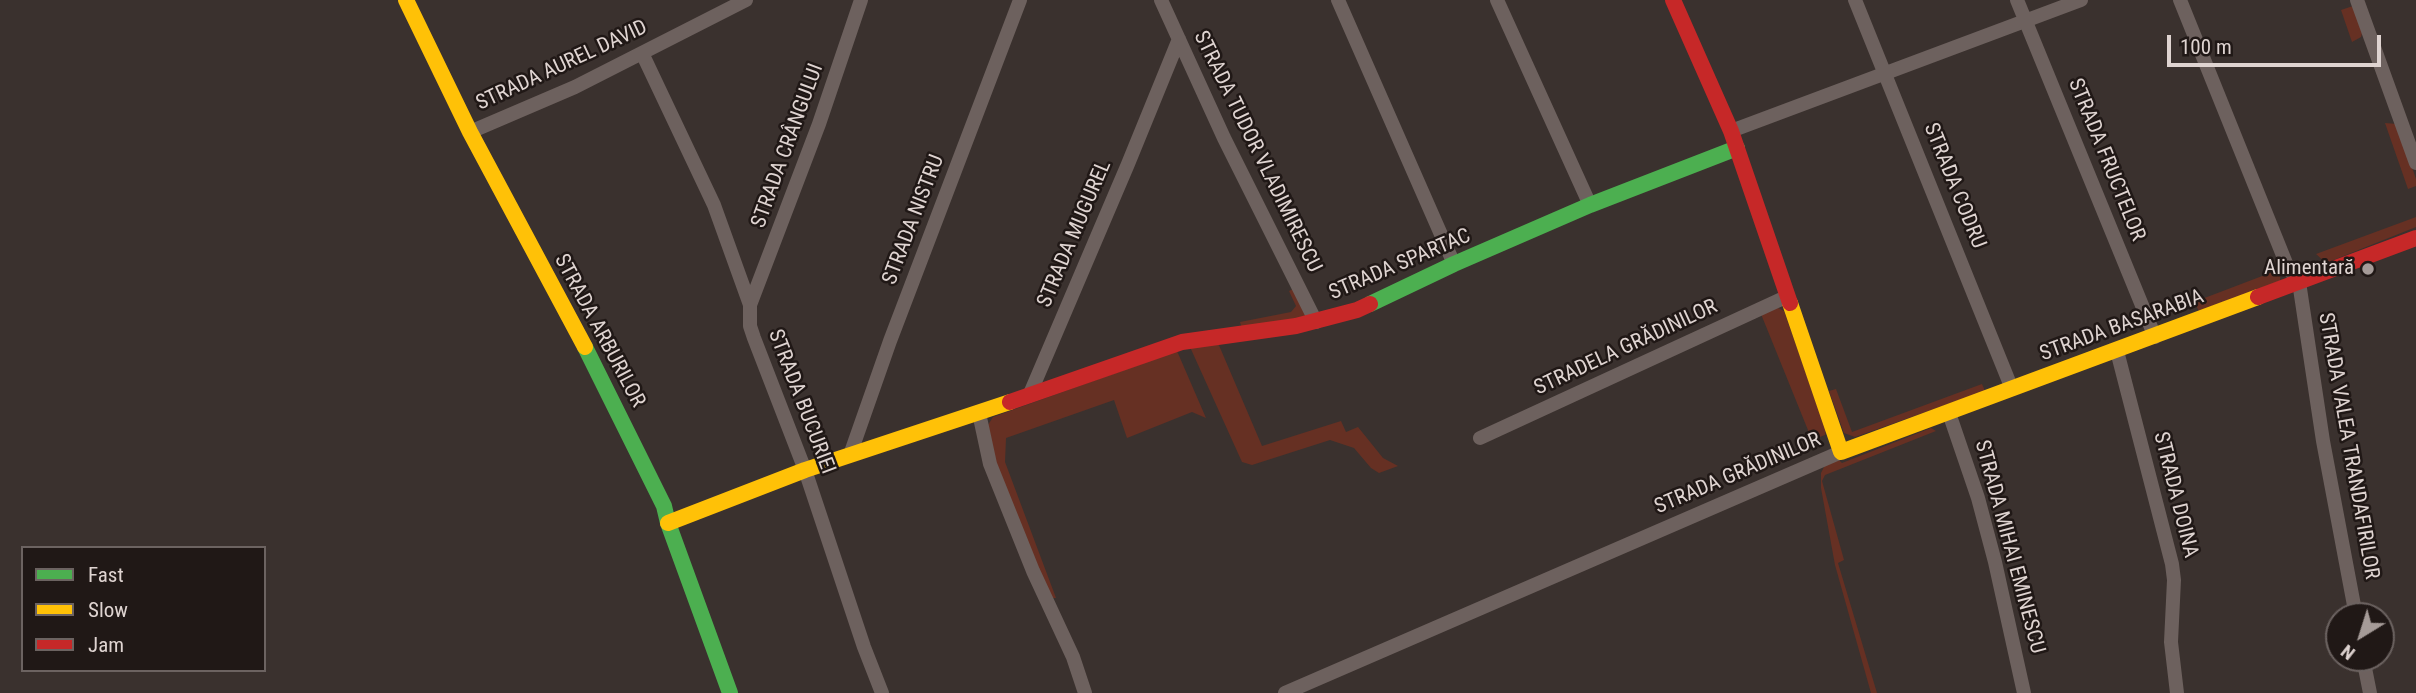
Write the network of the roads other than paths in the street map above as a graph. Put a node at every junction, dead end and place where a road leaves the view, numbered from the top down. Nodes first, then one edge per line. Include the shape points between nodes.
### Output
1 (747, 0) edge
2 (861, 0) edge
3 (1020, 0) edge
4 (1161, 0) edge
5 (1338, 0) edge
6 (1497, 0) edge
7 (1672, 0) edge
8 (1855, 0) edge
9 (2018, 0) edge
10 (2081, 0) edge
11 (2180, 0) edge
12 (2357, 0) edge
13 (412, 2) edge
14 (2026, 21) junction
15 (1179, 39) junction
16 (642, 53) junction
17 (1886, 75) junction
18 (1731, 131) junction
19 (470, 132) junction
20 (1737, 148) junction
21 (2416, 163) edge
22 (1590, 205) junction
23 (2416, 238) edge
24 (1454, 264) junction
25 (2299, 282) junction
26 (1788, 296) junction
27 (750, 305) junction
28 (1315, 322) junction
29 (2155, 337) junction
30 (2117, 351) junction
31 (2012, 389) junction
32 (1029, 396) junction
33 (1949, 412) junction
34 (979, 413) junction
35 (1480, 438) dead end
36 (1841, 452) junction
37 (850, 455) junction
38 (805, 470) junction
39 (668, 523) junction
40 (2353, 602) edge
41 (2366, 672) edge
42 (730, 693) edge
43 (882, 693) edge
44 (1085, 693) edge
45 (1285, 693) edge
46 (2024, 693) edge
47 (2176, 693) edge
48 (2370, 693) edge

1 - 16 street, STRADA AUREL DAVID
2 - 27 street, STRADA CRÂNGULUI
3 - 37 street, STRADA NISTRU
4 - 15 street, STRADA TUDOR VLADIMIRESCU
5 - 24 street
6 - 22 street
7 - 18 street, STRADA GRĂDINILOR
8 - 17 street, STRADA CODRU
9 - 14 street, STRADA FRUCTELOR
10 - 14 street
11 - 25 street via 2288,268
12 - 21 street
13 - 19 street, STRADA ARBURILOR
14 - 17 street
14 - 29 street, STRADA FRUCTELOR
15 - 28 street, STRADA TUDOR VLADIMIRESCU
15 - 32 street, STRADA MUGUREL
16 - 19 street, STRADA AUREL DAVID
16 - 27 street, STRADA BUCURIEI via 714,205
17 - 18 street
17 - 31 street, STRADA CODRU
18 - 20 street, STRADA GRĂDINILOR
19 - 39 street, STRADA ARBURILOR via 594,364 664,506
20 - 22 street, STRADA SPARTAC
20 - 26 street, STRADA GRĂDINILOR
22 - 24 street, STRADA SPARTAC
23 - 25 street, STRADA BASARABIA
24 - 28 street, STRADA SPARTAC via 1357,310
25 - 29 street, STRADA BASARABIA
25 - 40 street, STRADA VALEA TRANDAFIRILOR
26 - 35 street, STRADELA GRĂDINILOR
26 - 36 street, STRADA GRĂDINILOR
27 - 38 street, STRADA BUCURIEI via 750,326
28 - 32 street, STRADA SPARTAC via 1182,342
29 - 30 street, STRADA BASARABIA
30 - 31 street, STRADA BASARABIA
30 - 47 street, STRADA DOINA via 2172,564
31 - 33 street, STRADA BASARABIA
32 - 34 street
33 - 36 street, STRADA BASARABIA
33 - 46 street, STRADA MIHAI EMINESCU via 1978,498
34 - 37 street
34 - 44 street via 990,464
36 - 45 street, STRADA GRĂDINILOR
37 - 38 street
38 - 39 street
38 - 43 street, STRADA BUCURIEI
39 - 42 street, STRADA ARBURILOR
41 - 48 street

